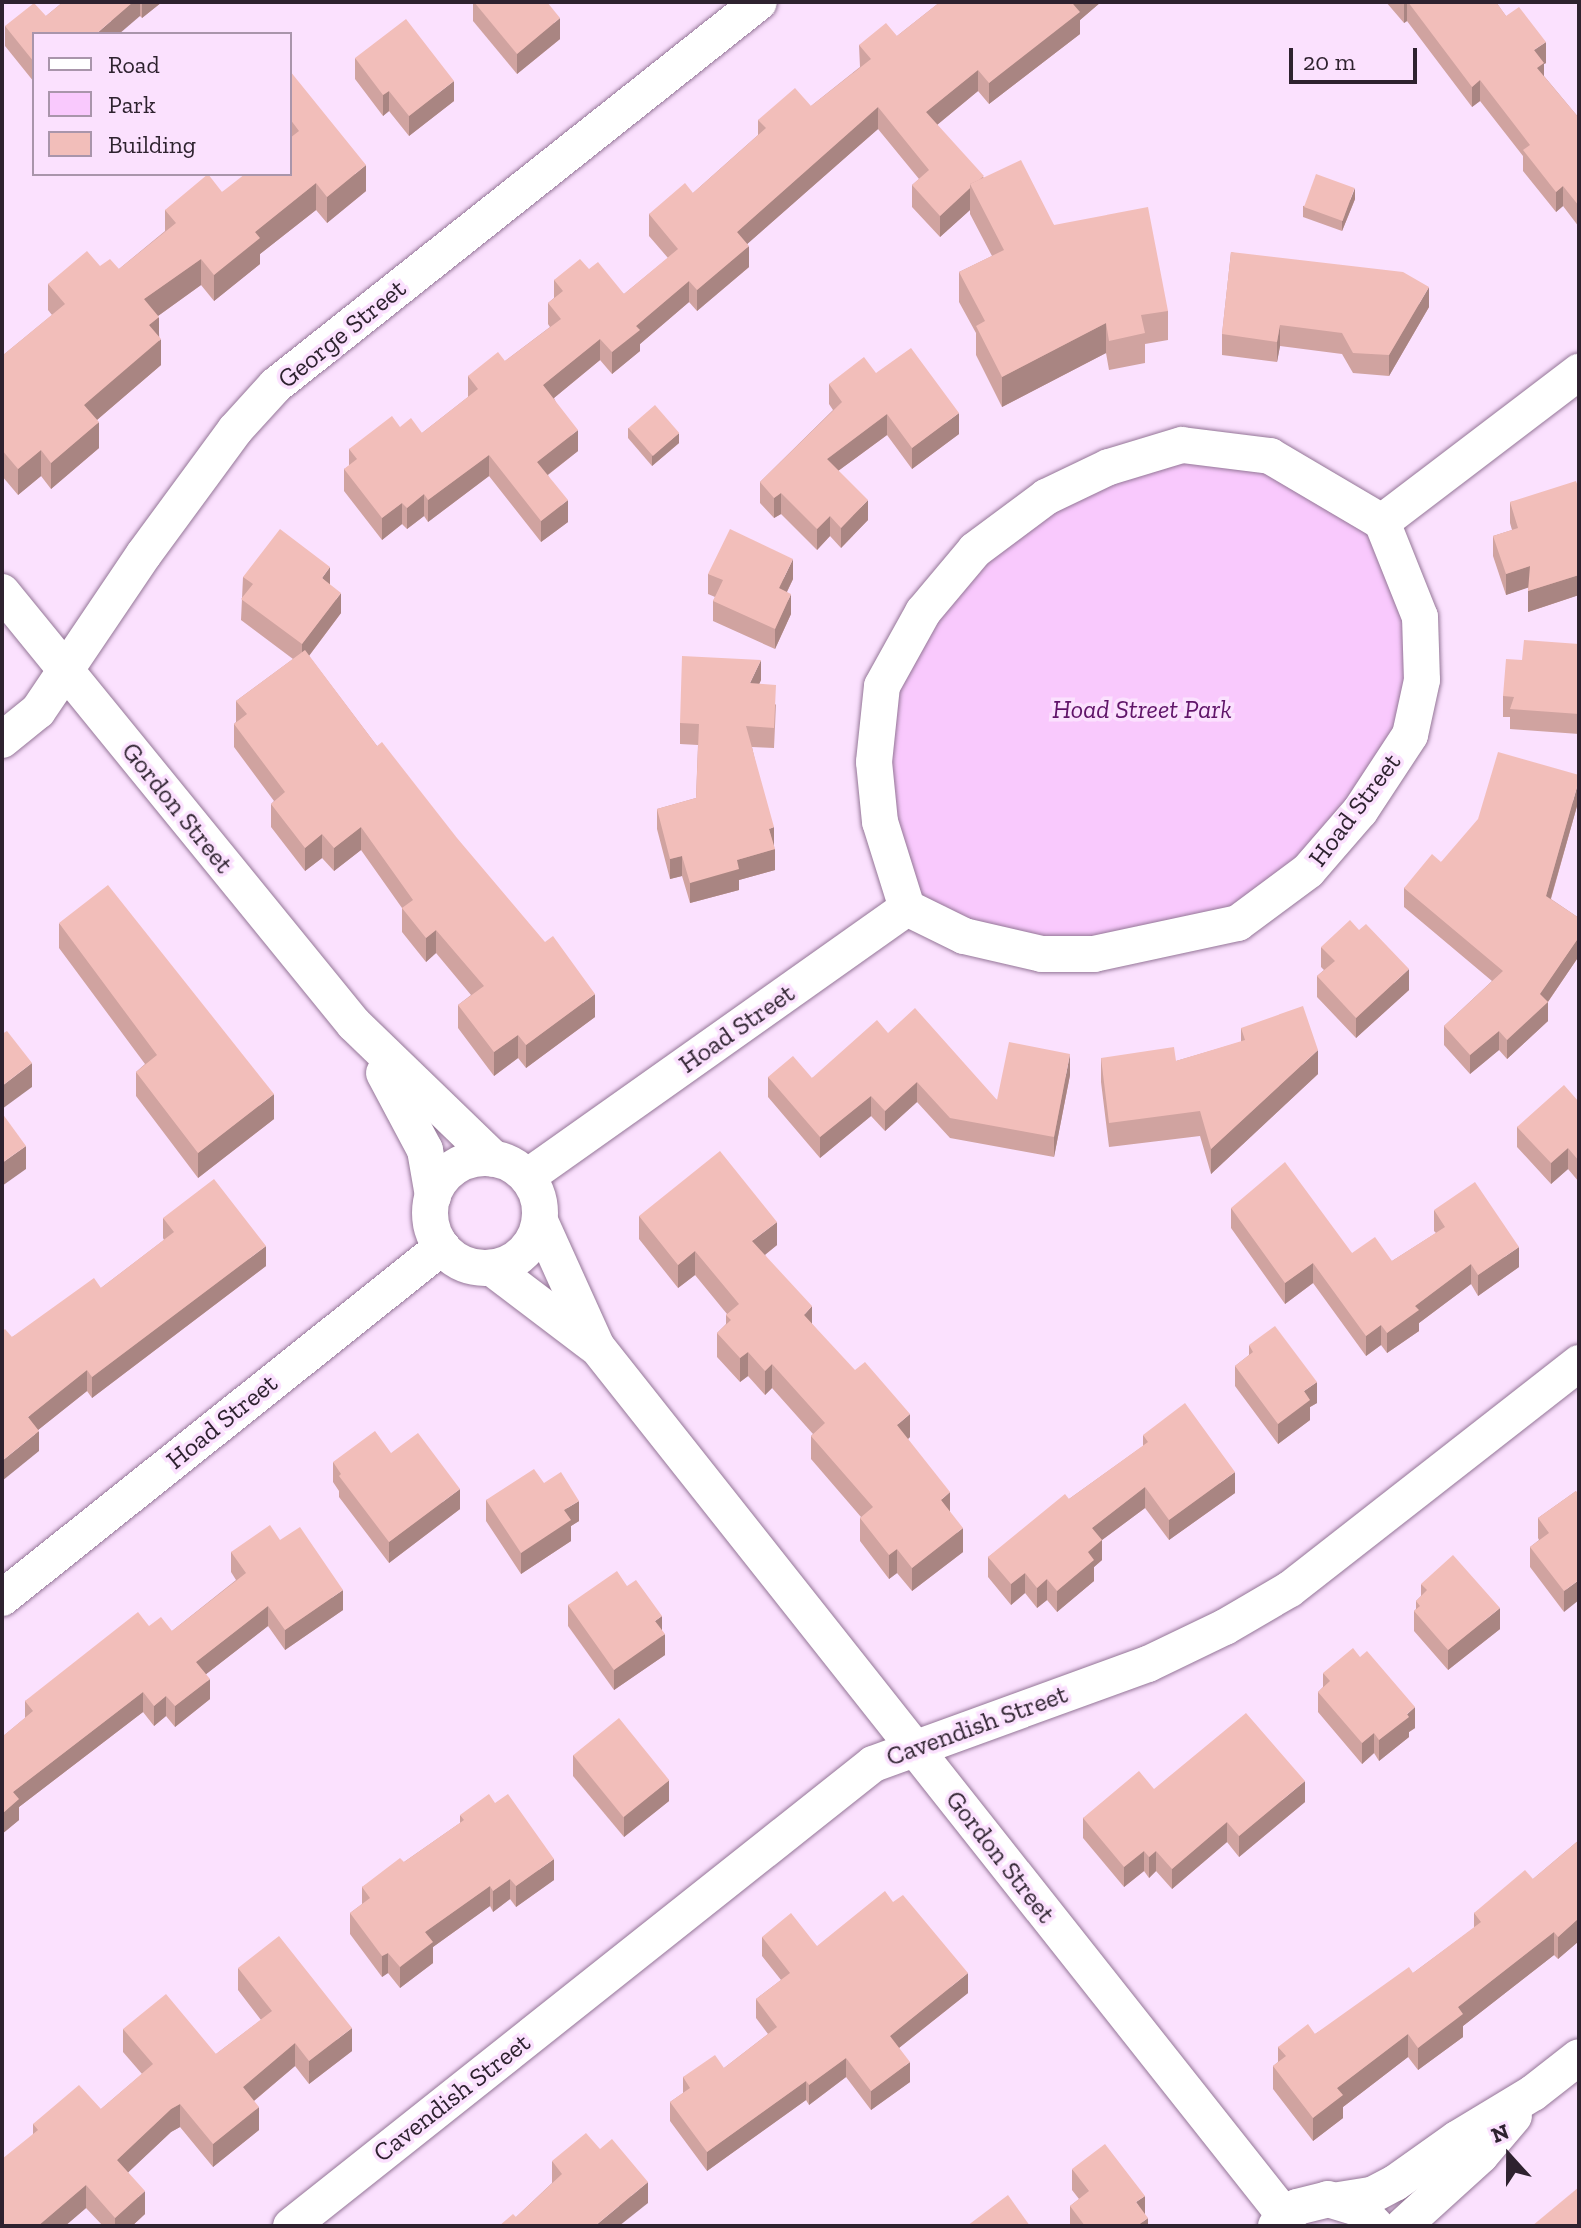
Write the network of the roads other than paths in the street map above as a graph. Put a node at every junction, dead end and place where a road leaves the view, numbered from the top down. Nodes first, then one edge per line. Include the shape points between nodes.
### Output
1 (759, 2) edge
2 (1579, 372) edge
3 (1382, 522) junction
4 (2, 592) edge
5 (65, 672) junction
6 (2, 740) edge
7 (907, 908) junction
8 (354, 1024) junction
9 (494, 1159) junction
10 (527, 1177) junction
11 (433, 1196) junction
12 (540, 1221) junction
13 (442, 1247) junction
14 (492, 1268) junction
15 (597, 1347) junction
16 (1579, 1363) edge
17 (2, 1598) edge
18 (915, 1750) junction
19 (1579, 2057) edge
20 (1533, 2093) junction
21 (1339, 2200) junction
22 (1281, 2221) edge
23 (291, 2226) edge
24 (1376, 2226) edge
25 (1403, 2226) edge

1 - 5 street, George Street via 276,385 235,430
2 - 3 street
3 - 7 street, Hoad Street via 1420,617 1422,680 1410,735 1360,811 1308,871 1238,923 1094,954 1042,954 964,936
3 - 7 street via 1270,456 1182,445 1109,467 1046,497 975,550 923,612 882,686 874,762 880,822
4 - 5 street, Gordon Street
5 - 6 street, George Street via 38,711
5 - 8 street, Gordon Street
7 - 10 street, Hoad Street
8 - 9 street, Gordon Street
8 - 11 street, Gordon Street via 425,1150
9 - 10 street
9 - 11 street via 450,1171
10 - 12 street via 538,1197
11 - 13 street via 432,1228
12 - 14 street via 524,1252
12 - 15 street, Gordon Street
13 - 14 street via 459,1262
13 - 17 street, Hoad Street
14 - 15 street, Gordon Street
15 - 18 street, Gordon Street
16 - 18 street, Cavendish Street via 1290,1589 1225,1627 1148,1664
18 - 22 street, Gordon Street
18 - 23 street, Cavendish Street via 873,1764
19 - 20 street
20 - 21 street via 1395,2183 1372,2195
20 - 25 street via 1481,2155
21 - 22 street via 1307,2203
21 - 24 street via 1358,2208

